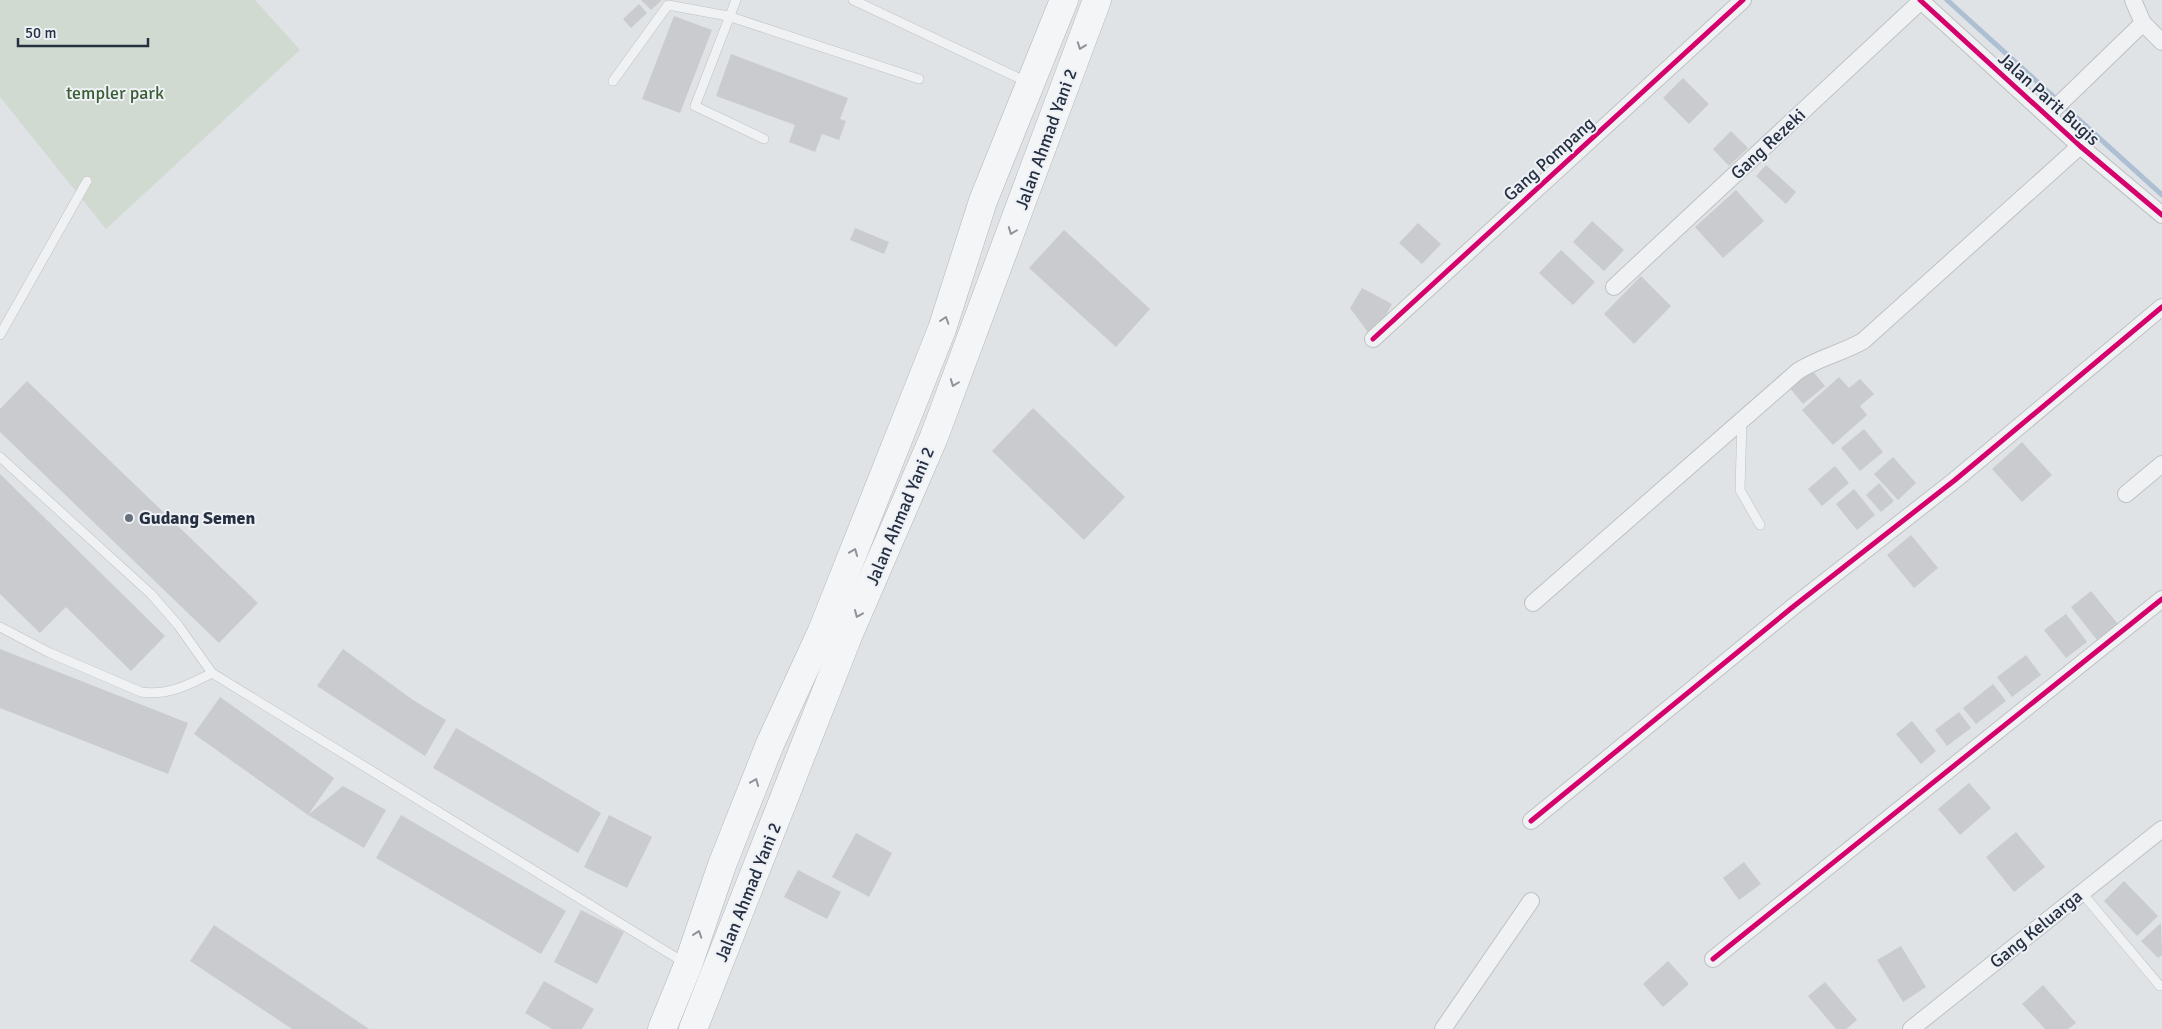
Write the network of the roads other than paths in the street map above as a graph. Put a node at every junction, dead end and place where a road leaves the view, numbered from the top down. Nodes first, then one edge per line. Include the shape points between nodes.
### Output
1 (736, 0) edge
2 (853, 0) edge
3 (1064, 0) edge
4 (1098, 0) edge
5 (1744, 0) edge
6 (2133, 0) edge
7 (1926, 2) edge
8 (728, 16) junction
9 (2142, 23) junction
10 (2162, 42) edge
11 (919, 79) dead end
12 (613, 81) dead end
13 (1031, 84) junction
14 (2047, 116) junction
15 (764, 140) dead end
16 (2080, 146) junction
17 (88, 181) dead end
18 (2162, 215) edge
19 (1614, 286) dead end
20 (2162, 307) edge
21 (0, 335) edge
22 (1373, 339) dead end
23 (1742, 419) junction
24 (0, 457) edge
25 (2162, 464) edge
26 (2126, 494) dead end
27 (1760, 525) dead end
28 (2162, 599) edge
29 (1533, 603) dead end
30 (0, 627) edge
31 (212, 672) junction
32 (1531, 821) dead end
33 (2162, 829) edge
34 (2082, 893) junction
35 (1531, 901) dead end
36 (1713, 959) dead end
37 (688, 965) junction
38 (2160, 986) dead end
39 (662, 1029) edge
40 (693, 1029) edge
41 (1443, 1029) edge
42 (1911, 1029) edge

1 - 8 lane
2 - 13 lane
3 - 13 highway, Jalan Ahmad Yani 2
4 -> 40 highway, Jalan Ahmad Yani 2 via 934,437 848,636
5 - 22 street, Gang Pompang
6 - 9 street
7 - 14 street, Jalan Parit Bugis
7 - 19 street, Gang Rezeki
8 - 11 lane
8 - 12 lane via 668,5
8 - 15 lane via 695,106
9 - 10 street
9 - 14 street
37 -> 13 highway, Jalan Ahmad Yani 2 via 722,865 770,744 822,631 942,329 983,201
14 - 16 street, Jalan Parit Bugis
16 - 18 street, Jalan Parit Bugis
16 - 23 street via 1863,341 1803,367
17 - 21 lane
20 - 32 street via 1954,480
23 - 27 lane via 1740,490
23 - 29 street
24 - 31 lane via 151,594
25 - 26 street
28 - 36 street
30 - 31 lane via 50,653 141,692 166,692 187,686
31 - 37 lane
33 - 34 street, Gang Keluarga
34 - 38 lane
34 - 42 street, Gang Keluarga
35 - 41 street
37 - 39 highway, Jalan Ahmad Yani 2

